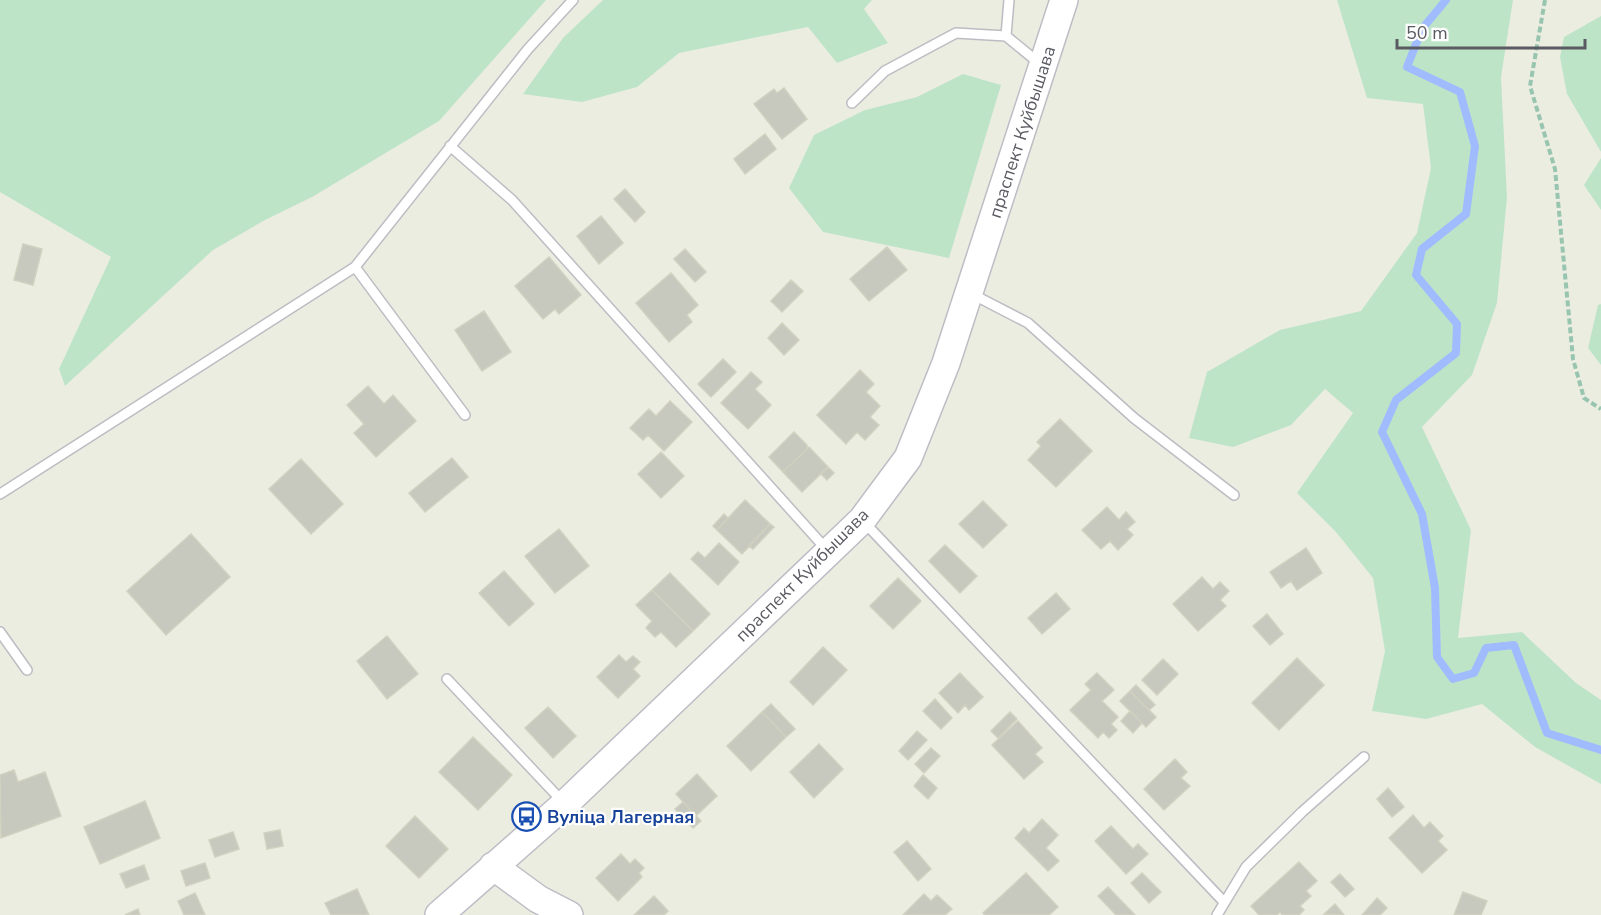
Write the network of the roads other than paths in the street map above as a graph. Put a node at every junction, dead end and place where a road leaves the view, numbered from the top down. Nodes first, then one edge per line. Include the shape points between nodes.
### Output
1 (573, 0) edge
2 (1009, 0) edge
3 (1064, 0) edge
4 (1006, 36) junction
5 (1043, 67) junction
6 (852, 103) dead end
7 (450, 147) junction
8 (355, 267) junction
9 (970, 293) junction
10 (465, 415) dead end
11 (0, 494) edge
12 (1234, 495) dead end
13 (862, 520) junction
14 (829, 552) junction
15 (0, 632) edge
16 (27, 670) dead end
17 (447, 679) dead end
18 (1364, 757) dead end
19 (564, 804) junction
20 (493, 866) junction
21 (1224, 902) junction
22 (439, 915) edge
23 (569, 915) edge
24 (1217, 915) edge

1 - 7 lane via 528,49
2 - 4 lane
3 - 5 street, праспект Куйбышава
4 - 5 lane
4 - 6 lane via 956,33 885,71
5 - 9 street, праспект Куйбышава
7 - 8 lane
7 - 14 lane via 512,200
8 - 10 lane
8 - 11 lane
9 - 12 lane via 1028,323 1134,418
9 - 13 street, праспект Куйбышава via 908,459
13 - 14 street, праспект Куйбышава
13 - 21 lane
14 - 19 street, праспект Куйбышава
15 - 16 lane
17 - 19 lane
18 - 21 lane via 1246,867
19 - 20 street, праспект Куйбышава
20 - 22 street, праспект Куйбышава
20 - 23 street via 538,899
21 - 24 lane

